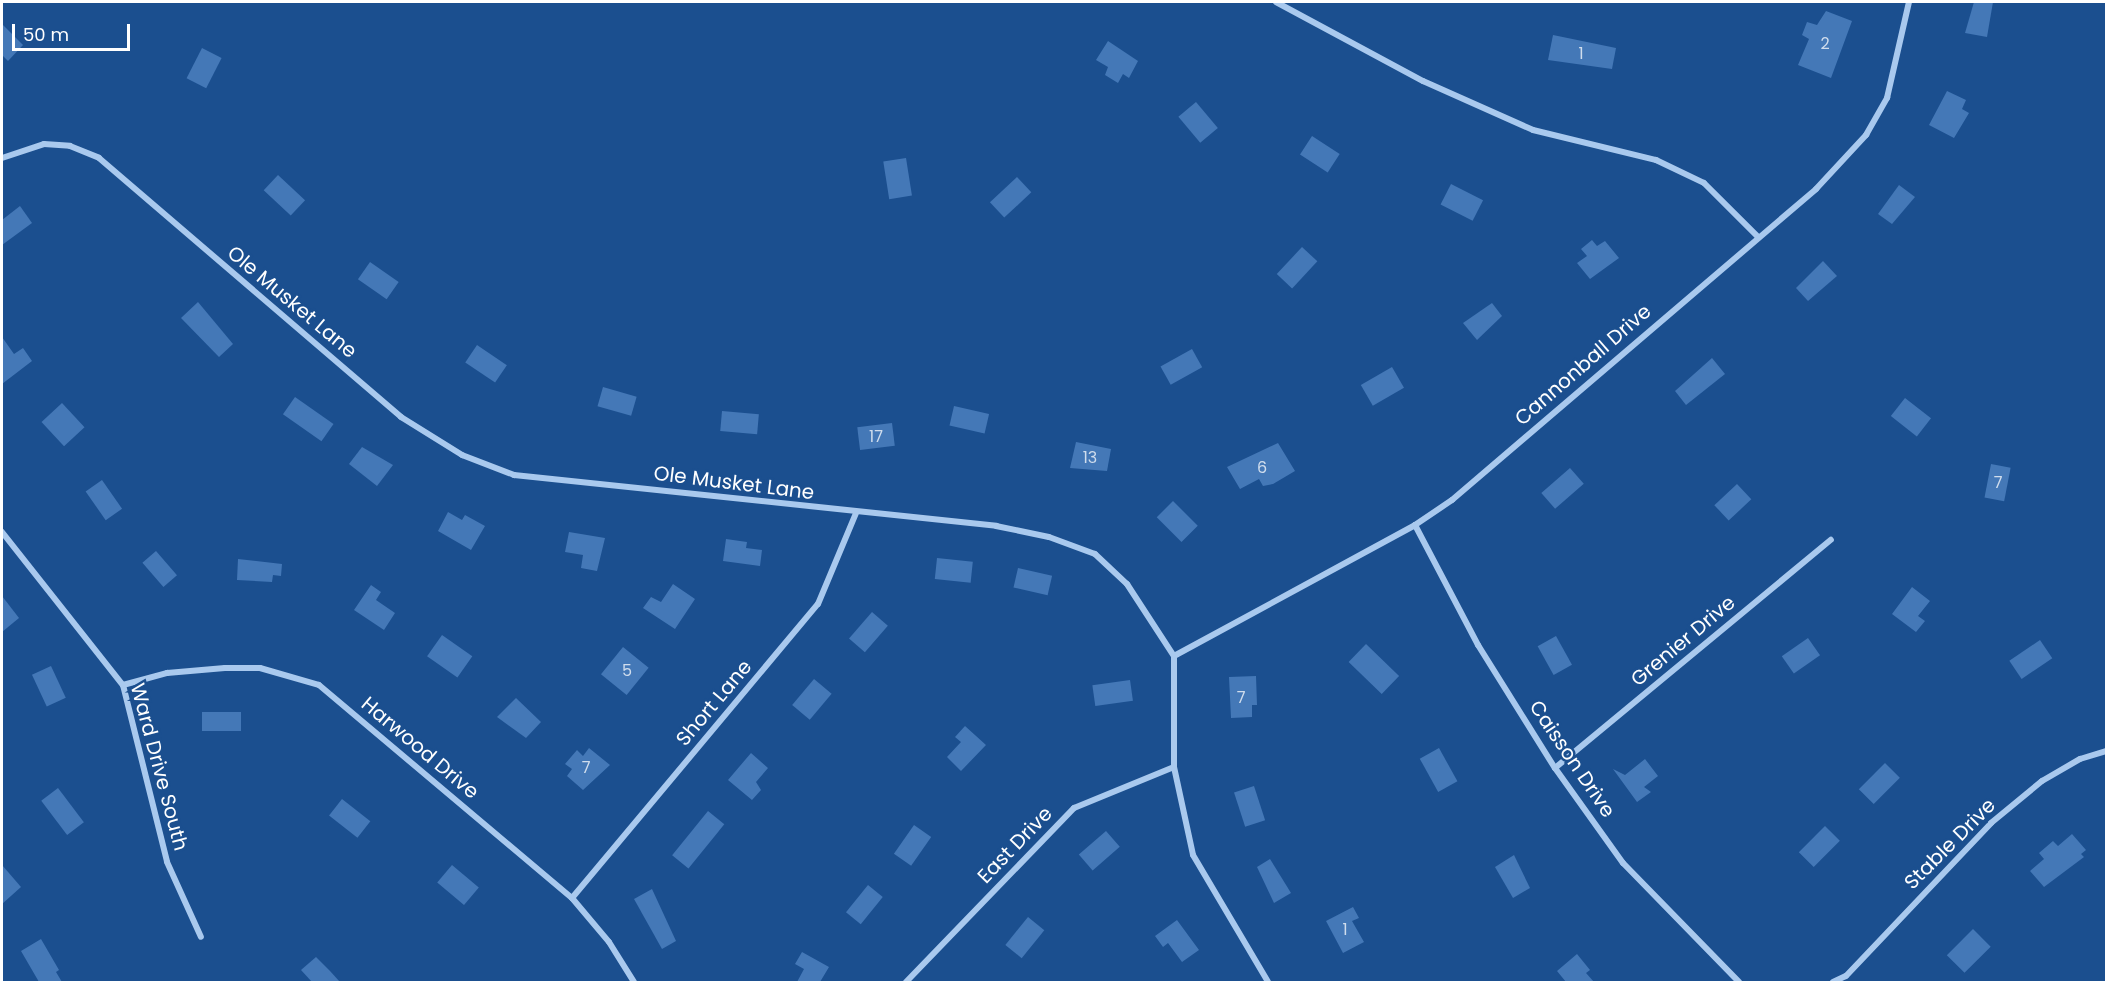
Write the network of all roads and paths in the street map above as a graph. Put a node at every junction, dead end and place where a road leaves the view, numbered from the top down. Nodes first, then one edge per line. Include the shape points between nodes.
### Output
1 (1276, 2) edge
2 (1909, 2) edge
3 (2, 158) edge
4 (1758, 237) junction
5 (856, 513) junction
6 (1414, 525) junction
7 (2, 532) edge
8 (1831, 540) dead end
9 (1174, 656) junction
10 (123, 685) junction
11 (2106, 751) edge
12 (1174, 767) junction
13 (1555, 768) junction
14 (572, 898) junction
15 (201, 937) dead end
16 (634, 982) edge
17 (906, 982) edge
18 (1268, 982) edge
19 (1740, 982) edge
20 (1833, 982) edge

1 - 4 street via 1423,81 1533,130 1656,160 1704,183
2 - 4 street, Cannonball Drive via 1887,98 1866,135 1816,189
3 - 5 street, Ole Musket Lane via 44,144 69,146 99,158 401,417 462,455 514,475
4 - 6 street, Cannonball Drive via 1452,500
5 - 9 street, Ole Musket Lane via 996,526 1049,537 1095,554 1127,584
5 - 14 street, Short Lane via 818,604
6 - 9 street, Cannonball Drive
6 - 13 street, Caisson Drive via 1478,645
7 - 10 street, Ward Drive South
8 - 13 street, Grenier Drive
9 - 12 street
10 - 14 street, Harwood Drive via 167,673 260,668 319,686
10 - 15 street, Ward Drive South via 167,862
11 - 20 street, Stable Drive via 2080,759 2042,781 1991,823 1846,976
12 - 17 street, East Drive via 1074,808
12 - 18 street via 1193,855
13 - 19 street, Caisson Drive via 1623,863
14 - 16 street, Harwood Drive via 609,942

